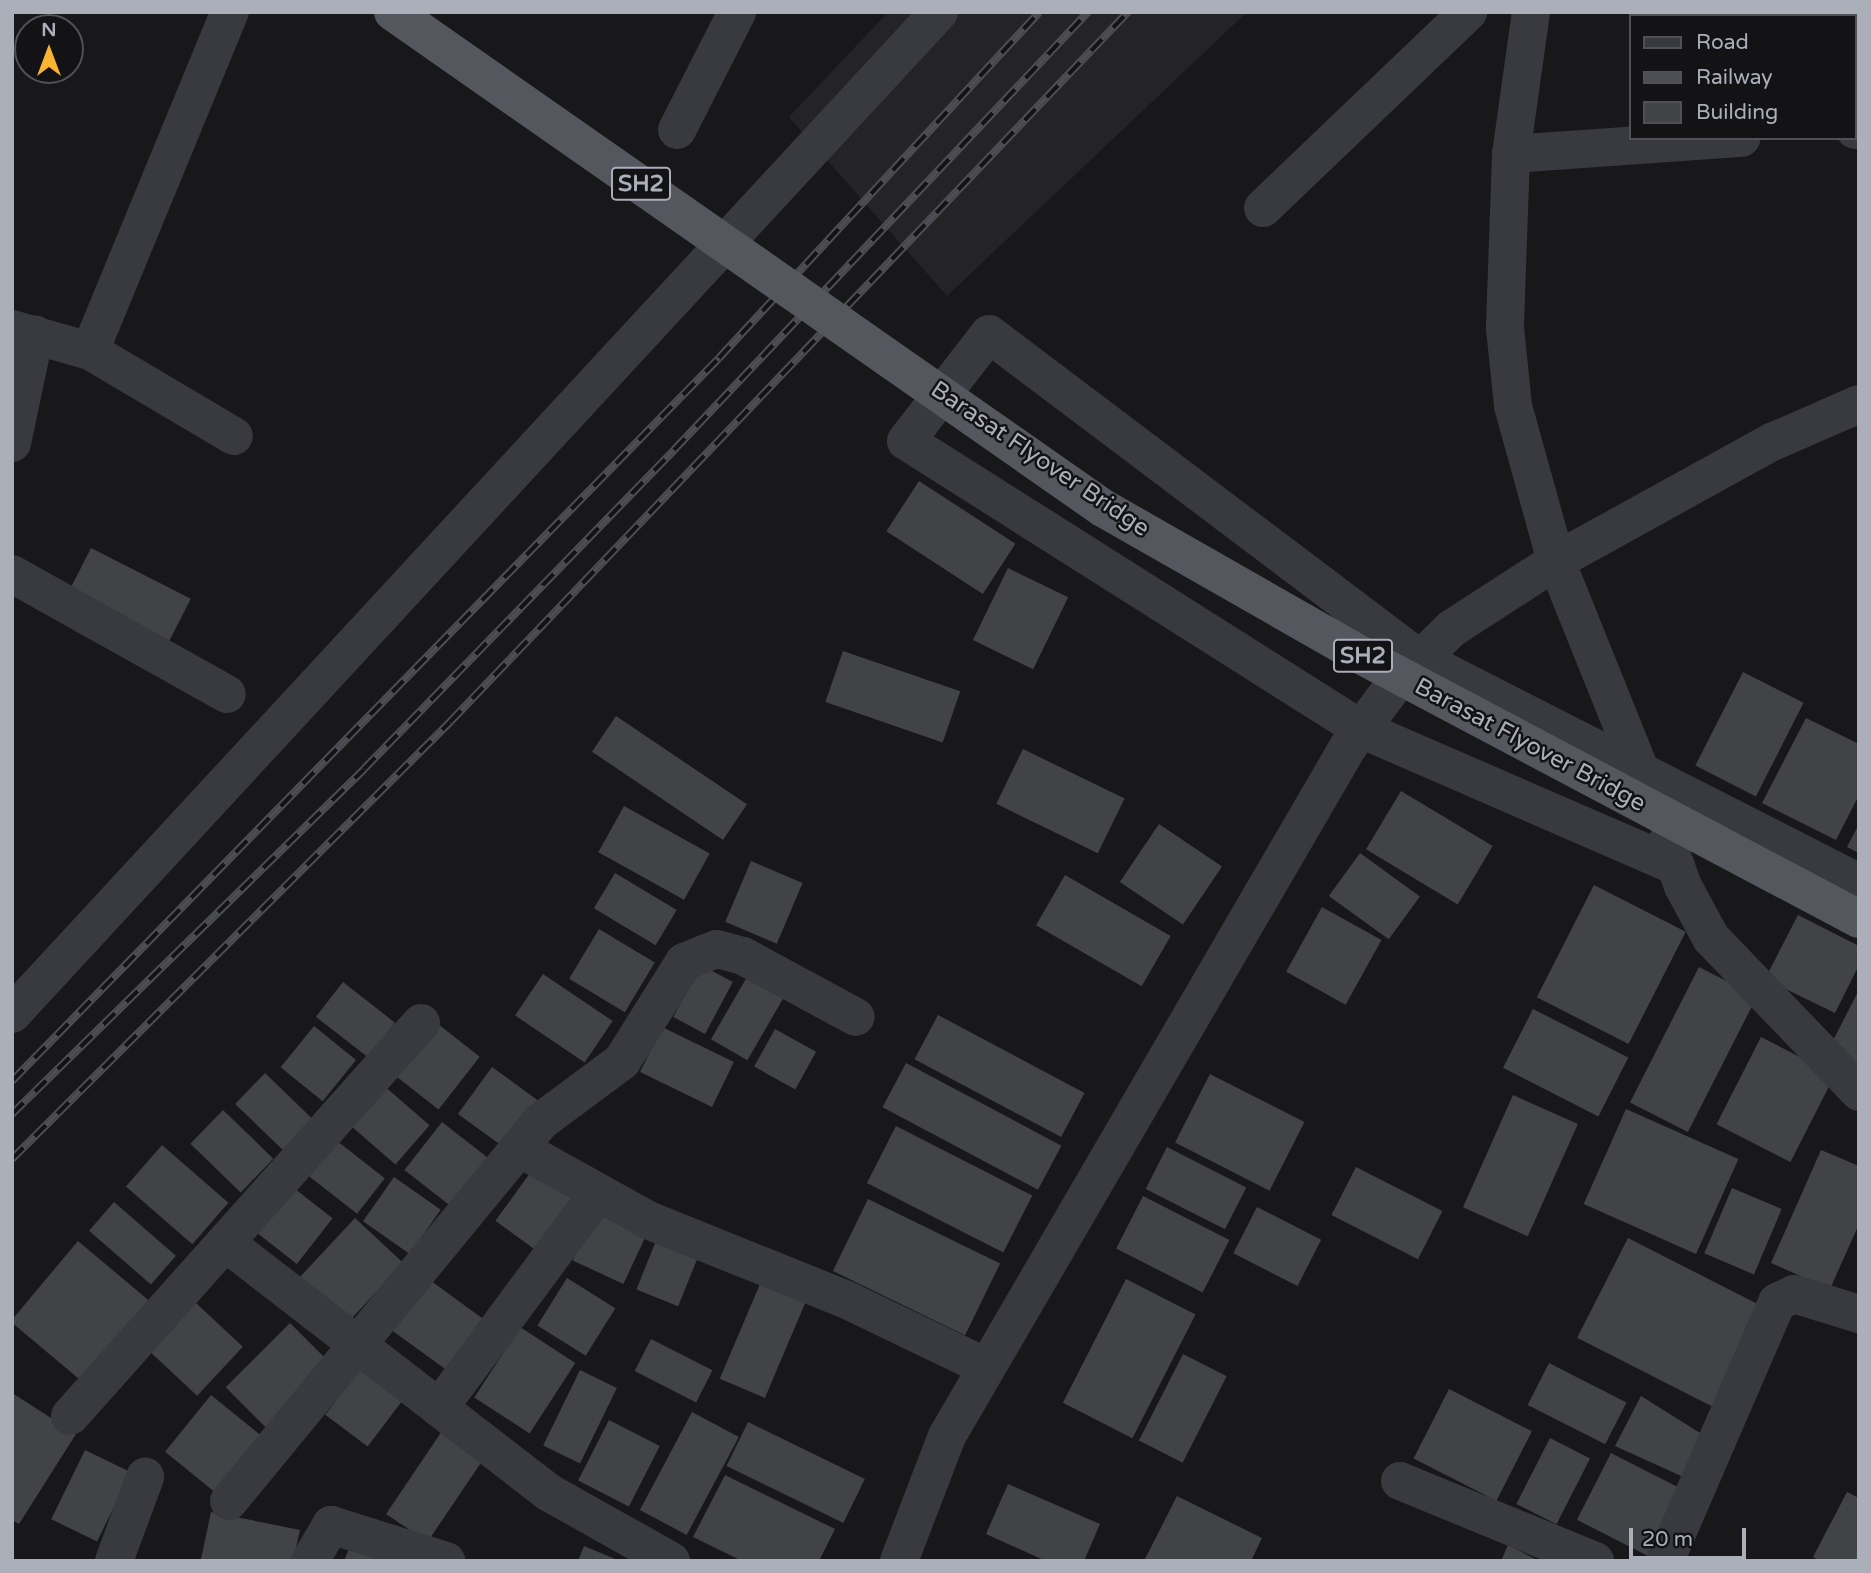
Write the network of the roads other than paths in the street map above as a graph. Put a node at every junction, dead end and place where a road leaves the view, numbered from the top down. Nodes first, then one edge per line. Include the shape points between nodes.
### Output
1 (230, 12) edge
2 (393, 12) edge
3 (737, 12) edge
4 (939, 12) edge
5 (1468, 12) edge
6 (1531, 12) edge
7 (677, 130) dead end
8 (1712, 140) edge
9 (1511, 154) junction
10 (1263, 208) dead end
11 (24, 331) edge
12 (90, 351) junction
13 (1859, 404) edge
14 (234, 436) dead end
15 (12, 443) edge
16 (1556, 561) junction
17 (12, 574) edge
18 (1420, 659) junction
19 (228, 694) dead end
20 (1362, 729) junction
21 (1643, 775) junction
22 (1676, 866) junction
23 (1859, 883) edge
24 (1859, 919) edge
25 (12, 1014) edge
26 (856, 1017) dead end
27 (421, 1023) dead end
28 (1859, 1092) edge
29 (519, 1148) junction
30 (598, 1193) junction
31 (226, 1243) junction
32 (1859, 1314) edge
33 (359, 1343) junction
34 (986, 1367) junction
35 (439, 1408) junction
36 (70, 1416) dead end
37 (145, 1477) dead end
38 (1400, 1481) dead end
39 (229, 1501) dead end
40 (114, 1561) edge
41 (310, 1561) edge
42 (446, 1561) edge
43 (671, 1561) edge
44 (899, 1561) edge
45 (1595, 1561) edge
46 (1665, 1561) edge

1 - 12 street
2 - 24 main road, Barasat Flyover Bridge / SH2, bridge via 1103,508 1357,653
3 - 7 street
4 - 25 street
5 - 10 street
6 - 9 street
8 - 9 street
9 - 16 street via 1505,328 1513,406
11 - 12 street
11 - 15 street
12 - 14 street
13 - 16 street via 1772,442
16 - 18 street via 1451,629
16 - 21 street
17 - 19 street
18 - 20 street
18 - 20 street via 989,334 906,440
18 - 21 street
20 - 22 street
20 - 34 street
21 - 22 street
21 - 23 street
22 - 28 street via 1711,938
26 - 29 street via 743,956 718,949 698,953 684,962 622,1062 581,1094 556,1106
27 - 31 street
29 - 30 street
29 - 33 street
30 - 34 street via 713,1248 849,1301
30 - 35 street
31 - 33 street
31 - 36 street
32 - 46 street via 1794,1294 1777,1302
33 - 35 street
33 - 39 street
34 - 44 street via 947,1436
35 - 43 street via 548,1492
37 - 40 street
38 - 45 street
41 - 42 street via 331,1525

